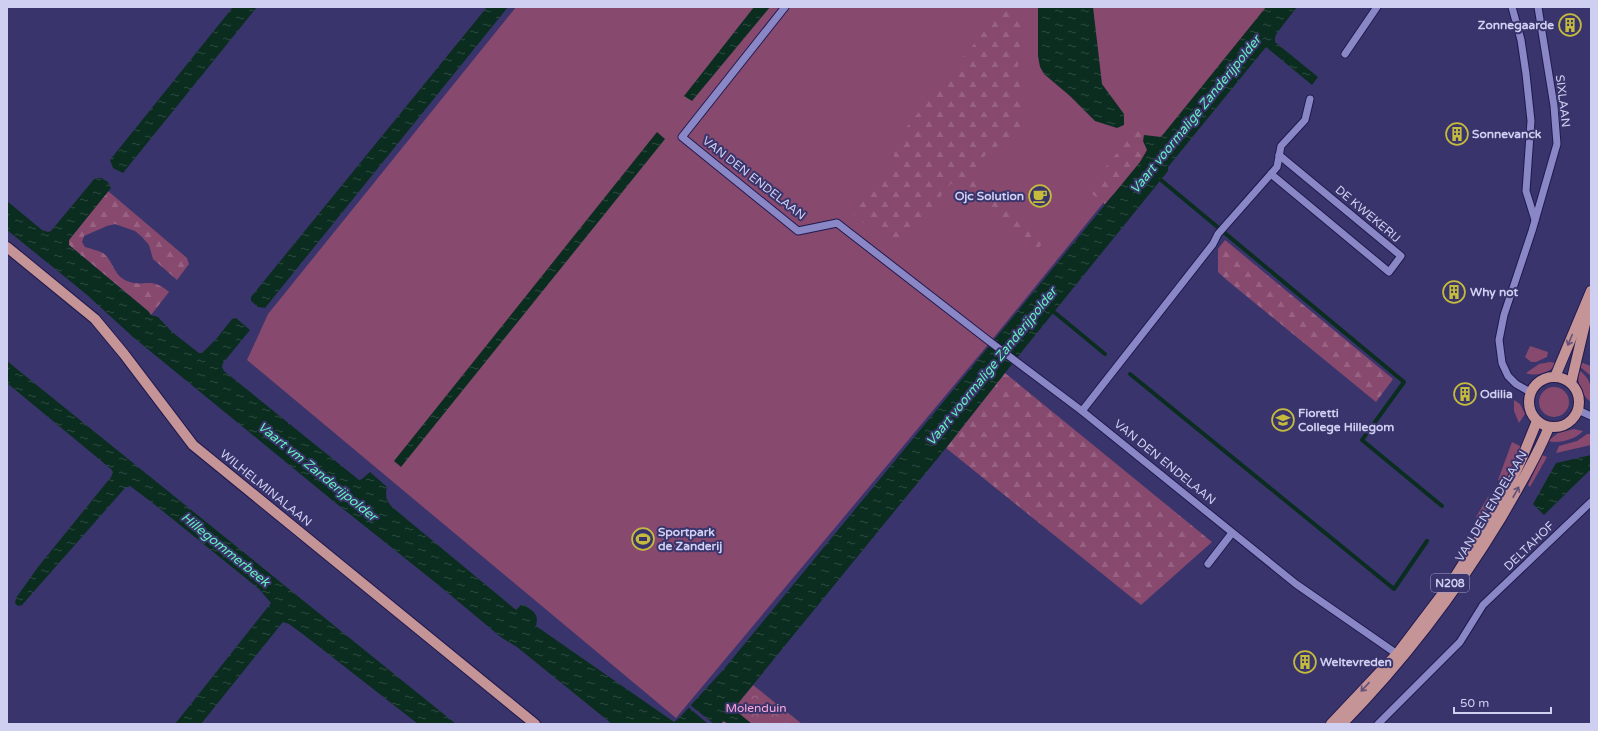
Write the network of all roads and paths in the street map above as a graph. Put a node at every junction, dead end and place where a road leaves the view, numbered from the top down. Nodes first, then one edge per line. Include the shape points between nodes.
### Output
1 (785, 7) edge
2 (1377, 7) edge
3 (1512, 7) edge
4 (1538, 7) edge
5 (1345, 54) dead end
6 (1310, 99) dead end
7 (1279, 155) junction
8 (1271, 174) junction
9 (1535, 220) junction
10 (7, 247) edge
11 (1591, 291) edge
12 (1591, 300) edge
13 (1555, 377) junction
14 (1570, 383) junction
15 (1530, 392) junction
16 (1578, 410) junction
17 (1082, 411) junction
18 (1591, 416) edge
19 (1537, 421) junction
20 (1549, 427) junction
21 (1591, 502) edge
22 (1232, 533) junction
23 (1208, 564) dead end
24 (1397, 654) junction
25 (535, 724) edge
26 (1331, 724) edge
27 (1342, 724) edge
28 (1378, 724) edge

1 - 17 street, VAN DEN ENDELAAN via 682,136 798,231 837,223
2 - 5 street
3 - 9 street via 1521,40 1526,74 1531,121 1526,191
4 - 9 street, SIXLAAN via 1554,106 1557,144
6 - 7 street via 1305,120 1281,146
7 - 8 street via 1277,167
7 - 8 street, DE KWEKERIJ via 1401,256 1389,272
8 - 17 street via 1218,234
9 - 15 street, SIXLAAN via 1504,315 1499,340 1502,363 1508,376
10 - 25 main road, WILHELMINALAAN via 95,320 193,445
11 -> 13 main road
12 - 14 main road
13 - 14 main road via 1563,378
13 - 15 main road via 1540,381
14 - 16 main road via 1579,395
15 - 19 main road via 1529,406
16 - 18 street
16 - 20 main road via 1569,423 1557,428
17 - 22 street, VAN DEN ENDELAAN
19 - 20 main road
19 - 24 main road, VAN DEN ENDELAAN / N208 via 1502,502 1453,580
27 -> 20 main road, VAN DEN ENDELAAN / N208 via 1384,681 1451,596 1512,498
21 - 28 street, DELTAHOF via 1483,605 1460,642
22 - 23 street
22 - 24 street, VAN DEN ENDELAAN via 1296,584
24 -> 26 main road, VAN DEN ENDELAAN / N208

